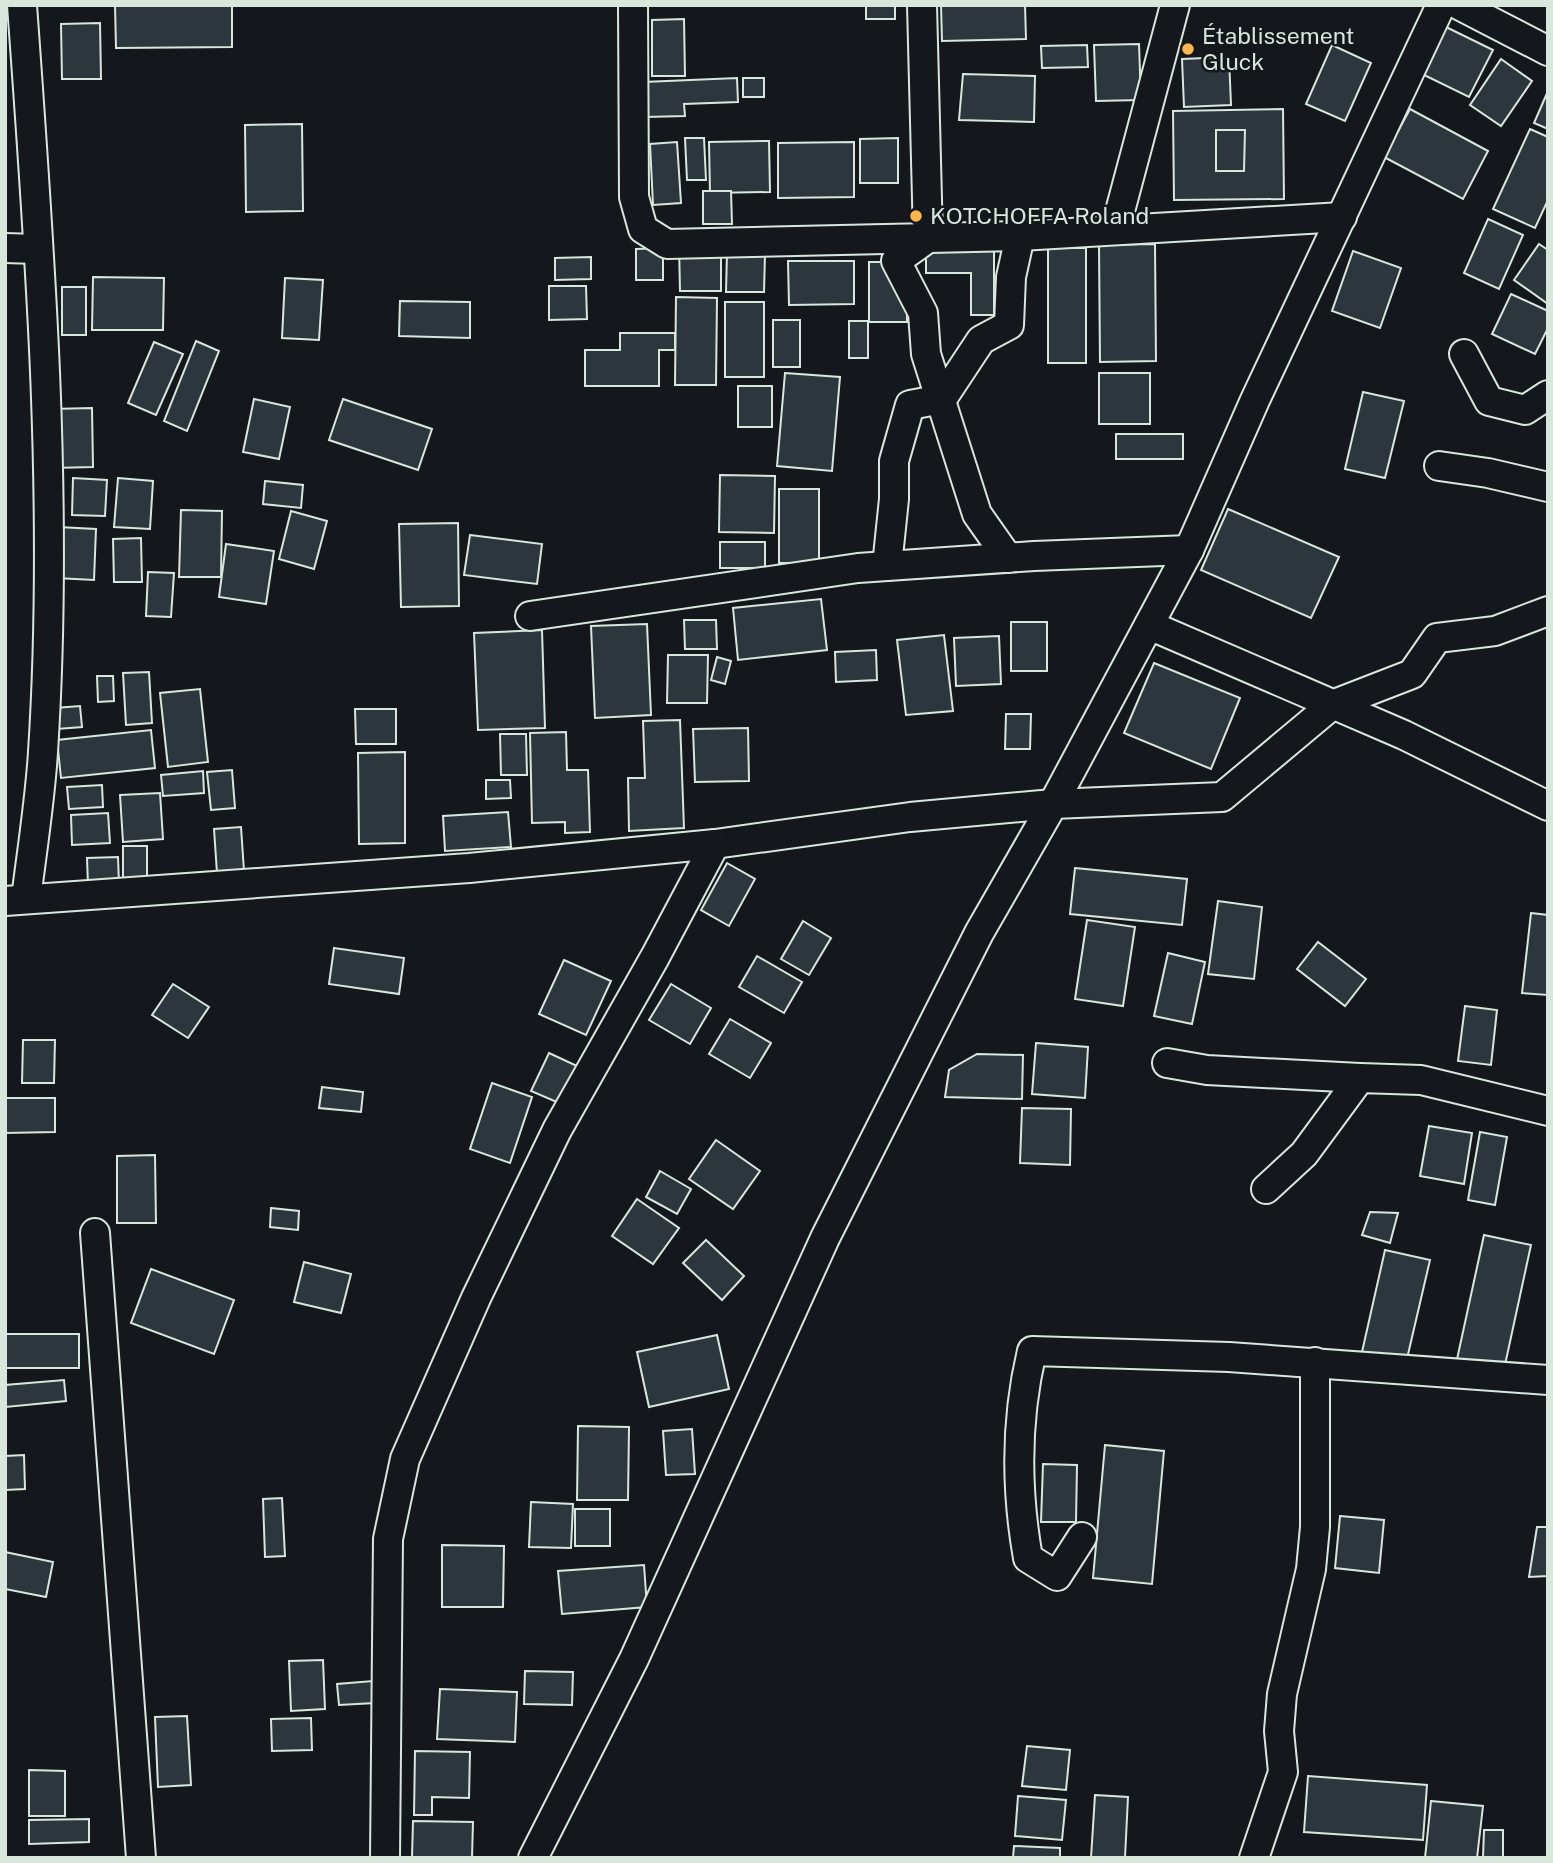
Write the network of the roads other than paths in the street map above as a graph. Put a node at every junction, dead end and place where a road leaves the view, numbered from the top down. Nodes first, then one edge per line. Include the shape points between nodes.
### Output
1 (22, 5) edge
2 (633, 5) edge
3 (922, 5) edge
4 (1175, 5) edge
5 (1441, 5) edge
6 (1459, 5) edge
7 (1548, 51) edge
8 (1342, 217) junction
9 (1115, 230) junction
10 (1020, 236) junction
11 (928, 238) junction
12 (5, 248) edge
13 (36, 249) junction
14 (1464, 354) dead end
15 (1548, 395) edge
16 (942, 399) junction
17 (1439, 466) dead end
18 (1548, 487) edge
19 (1189, 550) junction
20 (1008, 558) junction
21 (887, 566) junction
22 (1548, 611) edge
23 (530, 616) dead end
24 (1149, 625) junction
25 (1332, 705) junction
26 (1054, 804) junction
27 (1548, 806) edge
28 (715, 844) junction
29 (16, 900) edge
30 (1167, 1063) dead end
31 (1360, 1078) junction
32 (1548, 1111) edge
33 (1266, 1189) dead end
34 (95, 1233) dead end
35 (1315, 1362) junction
36 (1548, 1380) edge
37 (1082, 1537) dead end
38 (141, 1858) edge
39 (385, 1858) edge
40 (533, 1858) edge
41 (1254, 1858) edge

1 - 13 street
2 - 11 street via 634,197 643,229 667,244
3 - 11 street
4 - 9 street
5 - 8 street
6 - 7 street
8 - 9 street
8 - 19 street
9 - 10 street
10 - 11 street
10 - 16 street via 1011,277 1009,325 981,340
11 - 16 street via 896,261 923,313 926,354
12 - 13 street
13 - 29 street via 46,438 46,677 43,754
14 - 15 street via 1489,401 1525,410
16 - 20 street via 977,514
16 - 21 street via 910,405 894,461
17 - 18 street
19 - 20 street
19 - 24 street
20 - 21 street
21 - 23 street
22 - 25 street via 1495,631 1437,638 1412,674
24 - 25 street
24 - 26 street
25 - 26 street via 1222,797
25 - 27 street
26 - 28 street via 910,817
26 - 40 street via 979,933 825,1238 634,1659
28 - 29 street via 330,880
28 - 39 street via 557,1130 405,1459 388,1539
30 - 31 street via 1207,1070
31 - 32 street via 1421,1080
31 - 33 street via 1304,1154
34 - 38 street
35 - 36 street
35 - 37 street via 1032,1352 1021,1397 1021,1518 1028,1558 1057,1576
35 - 41 street via 1311,1569 1282,1694 1283,1772

